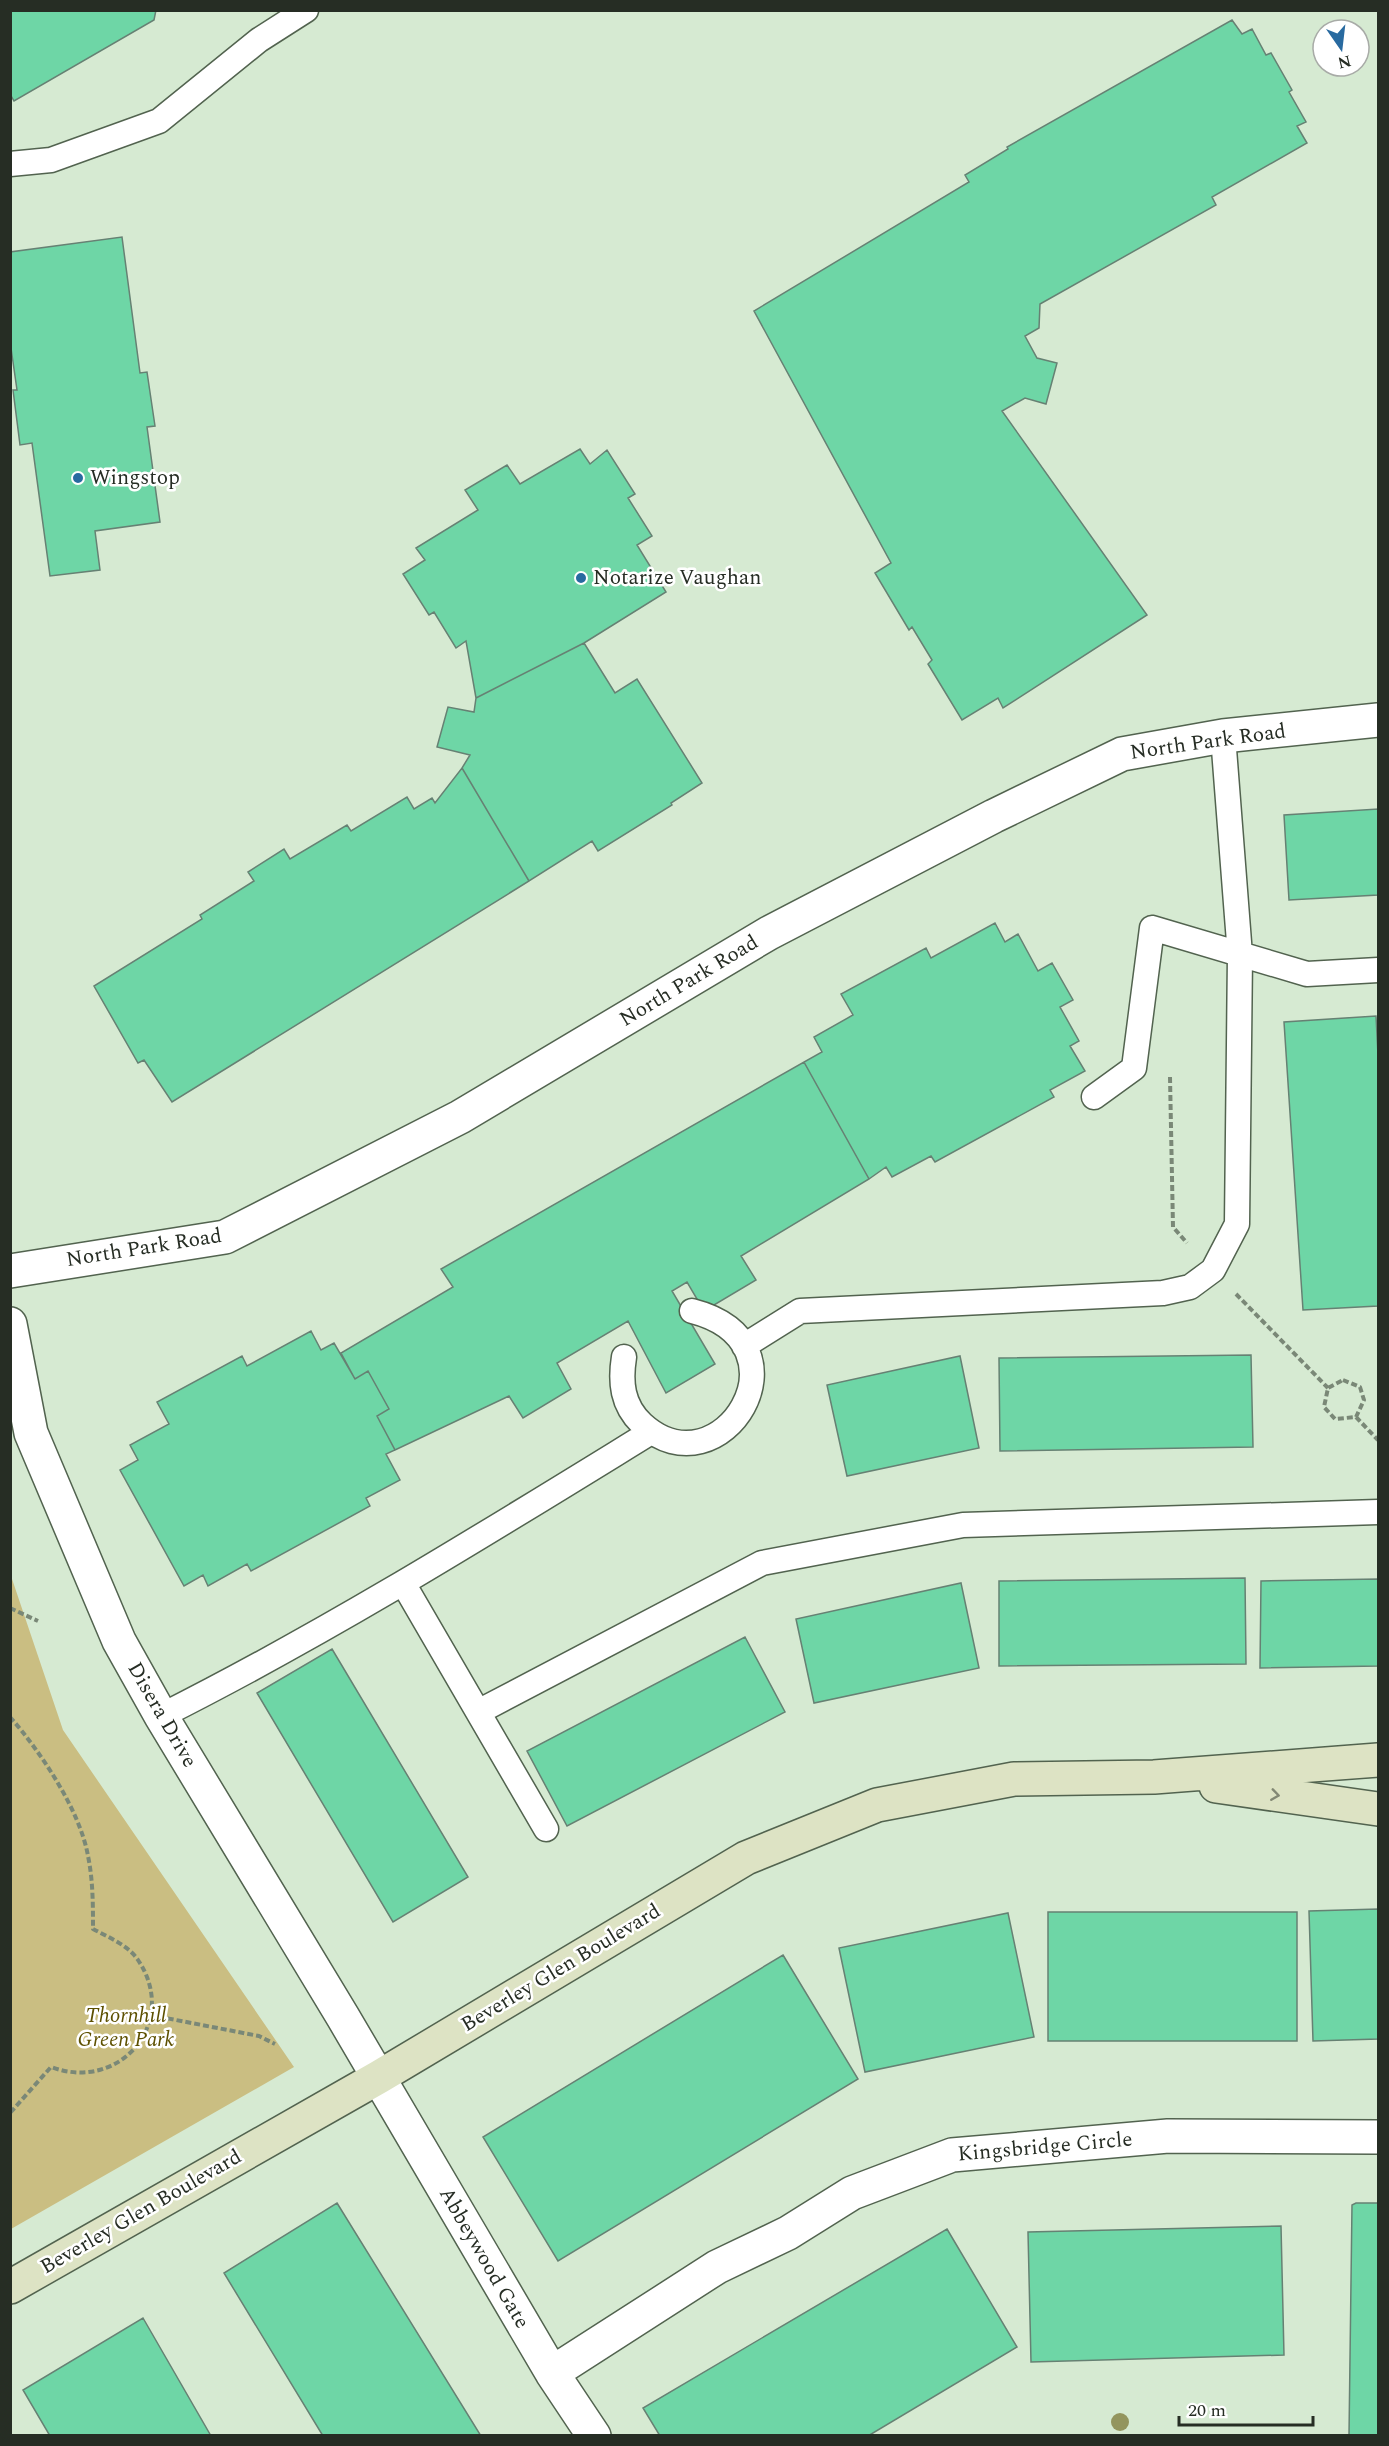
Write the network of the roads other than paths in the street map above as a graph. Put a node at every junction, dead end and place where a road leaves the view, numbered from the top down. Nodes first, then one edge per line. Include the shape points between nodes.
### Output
1 (306, 10) edge
2 (10, 164) edge
3 (1378, 720) edge
4 (1223, 736) junction
5 (1240, 955) junction
6 (1378, 970) edge
7 (1094, 1097) dead end
8 (10, 1271) edge
9 (692, 1311) dead end
10 (10, 1324) edge
11 (744, 1347) junction
12 (624, 1357) dead end
13 (651, 1432) junction
14 (1378, 1512) edge
15 (404, 1583) junction
16 (478, 1712) junction
17 (161, 1716) junction
18 (1378, 1760) edge
19 (1154, 1778) junction
20 (1378, 1809) edge
21 (546, 1829) dead end
22 (379, 2077) junction
23 (1378, 2138) edge
24 (10, 2287) edge
25 (552, 2373) junction
26 (594, 2436) edge

1 - 2 lane via 259,40 159,121 51,160
3 - 4 street, North Park Road
4 - 5 lane
4 - 8 street, North Park Road via 1122,754 994,816 768,933 460,1117 225,1237
5 - 6 lane via 1307,974
5 - 7 lane via 1152,928 1134,1068
5 - 11 lane via 1237,1224 1213,1270 1190,1287 1162,1293 800,1311
9 - 11 lane via 713,1317 731,1329
10 - 17 street, Disera Drive via 31,1433 119,1641
11 - 13 lane via 751,1366 751,1388 744,1408 731,1425 713,1437 692,1442 671,1440
12 - 13 lane via 621,1378 625,1399 635,1418
13 - 15 lane
14 - 16 lane via 963,1525 762,1563
15 - 16 lane
15 - 17 lane
16 - 21 lane
17 - 22 street, Disera Drive
18 - 19 street, Beverley Glen Boulevard
19 -> 20 street, Beverley Glen Boulevard
19 - 22 street, Beverley Glen Boulevard via 1014,1779 877,1805 746,1858
22 - 24 street, Beverley Glen Boulevard
22 - 25 street, Abbeywood Gate
23 - 25 street, Kingsbridge Circle via 1168,2136 952,2155 852,2193 788,2233 717,2267
25 - 26 street, Abbeywood Gate

